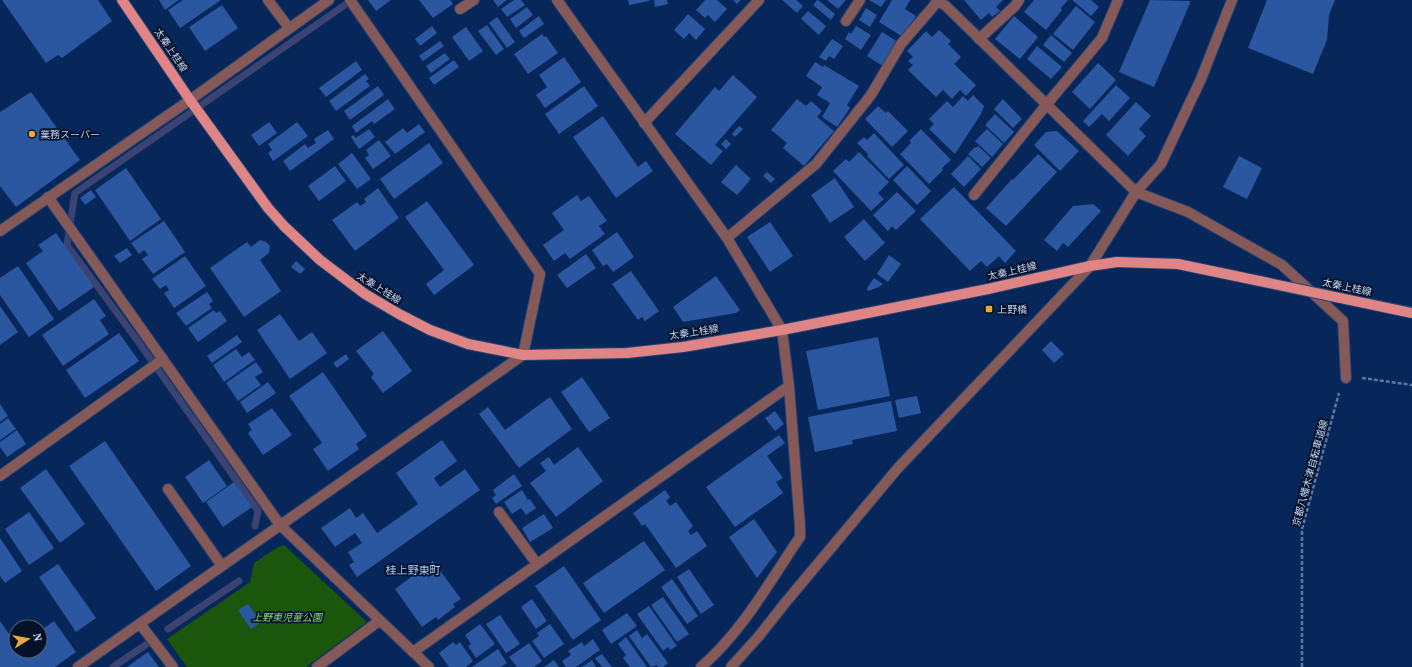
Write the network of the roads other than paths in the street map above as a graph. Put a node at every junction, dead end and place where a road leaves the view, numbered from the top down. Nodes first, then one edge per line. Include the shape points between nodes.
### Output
1 (122, 0) edge
2 (268, 0) edge
3 (329, 0) edge
4 (350, 0) edge
5 (474, 0) edge
6 (557, 0) edge
7 (759, 0) edge
8 (860, 0) edge
9 (1019, 0) edge
10 (1118, 0) edge
11 (1232, 0) edge
12 (937, 1) edge
13 (460, 9) dead end
14 (846, 21) dead end
15 (289, 28) junction
16 (979, 39) junction
17 (190, 100) junction
18 (1047, 104) junction
19 (644, 123) junction
20 (1136, 192) junction
21 (974, 195) dead end
22 (48, 197) junction
23 (0, 231) edge
24 (727, 238) junction
25 (1090, 266) junction
26 (1412, 313) edge
27 (782, 330) junction
28 (523, 355) junction
29 (163, 359) junction
30 (1346, 378) road end
31 (790, 386) junction
32 (1, 473) edge
33 (168, 489) dead end
34 (499, 512) dead end
35 (280, 525) junction
36 (537, 564) junction
37 (222, 566) junction
38 (379, 620) junction
39 (140, 624) junction
40 (413, 652) junction
41 (78, 667) edge
42 (173, 667) edge
43 (317, 667) edge
44 (429, 667) edge
45 (701, 667) edge
46 (731, 667) edge

1 - 17 main road, 太秦上桂線
2 - 15 street
3 - 15 street
4 - 28 street via 540,274
5 - 13 street
6 - 19 street
7 - 19 street
8 - 14 street
9 - 16 street
10 - 18 street via 1102,38
11 - 20 street via 1161,164
12 - 16 street via 946,6
12 - 24 street via 901,44 871,95 816,164
15 - 17 street
16 - 18 street
17 - 22 street
17 - 28 main road, 太秦上桂線 via 268,208 301,243 337,274 365,294 430,330 468,344
18 - 20 street
18 - 21 street
19 - 24 street
20 - 25 street
20 - 30 street via 1188,212 1282,265 1343,321
22 - 23 street
22 - 29 street
24 - 27 street
25 - 26 main road, 太秦上桂線, bridge via 1117,262 1178,264
25 - 27 main road, 太秦上桂線
25 - 46 street via 898,468
27 - 28 main road, 太秦上桂線 via 683,347 627,353
27 - 31 street
28 - 35 street
29 - 32 street
29 - 35 street
31 - 36 street
31 - 45 street via 800,537 749,614 713,657
33 - 37 street
34 - 36 street
35 - 37 street
35 - 38 street
36 - 40 street
37 - 39 street
38 - 40 street
38 - 43 street
39 - 41 street
39 - 42 street
40 - 44 street

